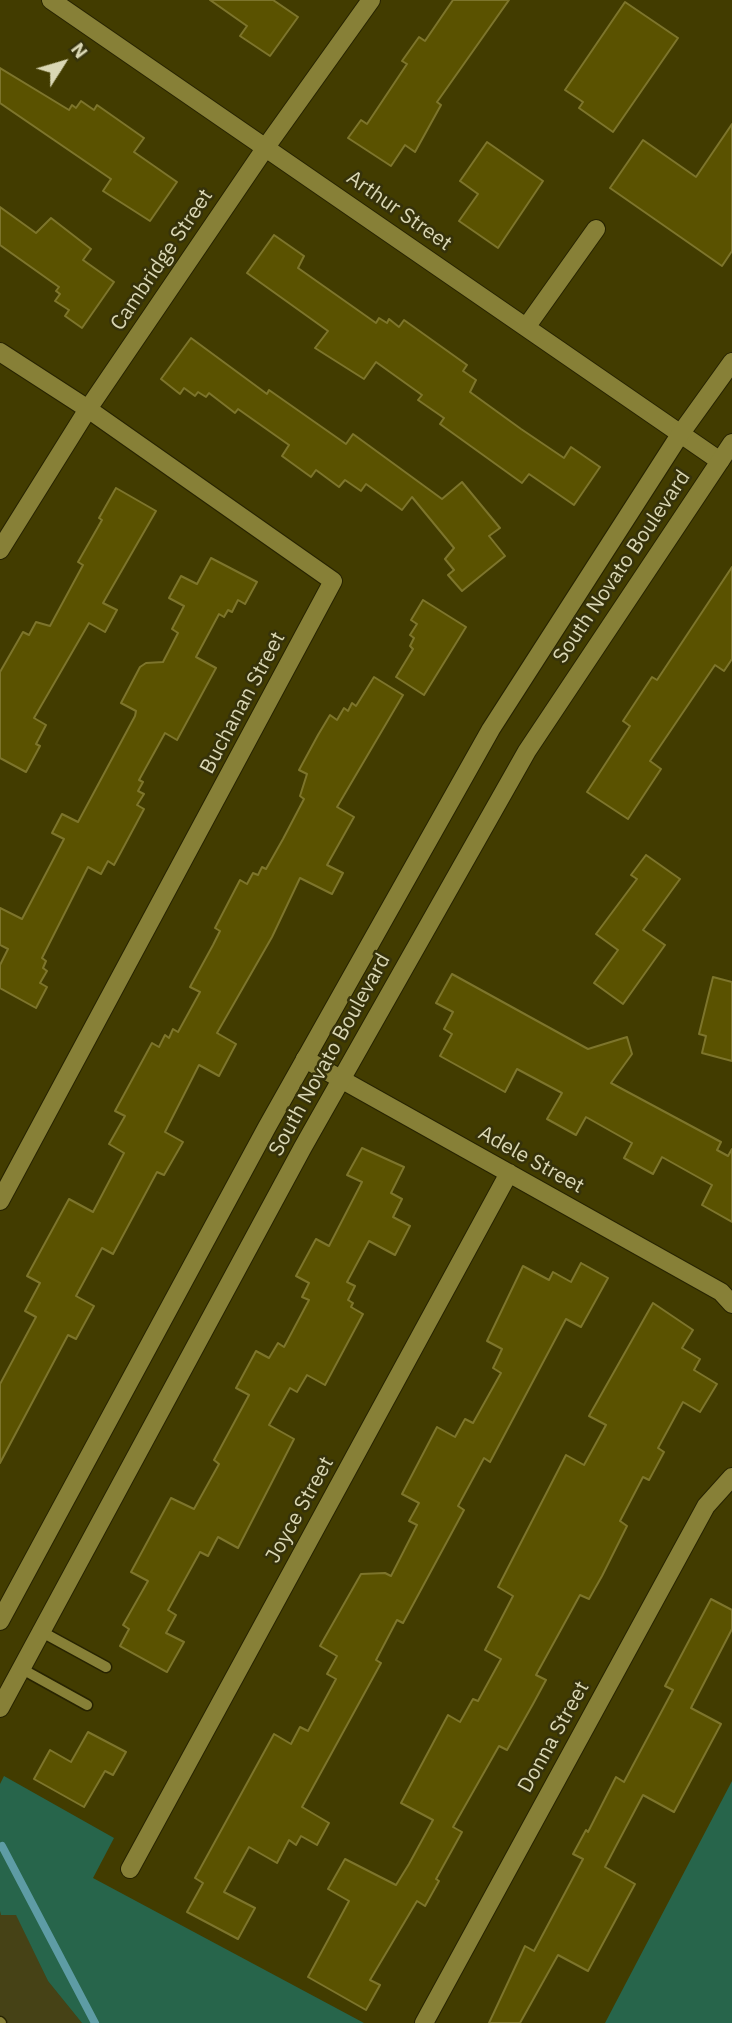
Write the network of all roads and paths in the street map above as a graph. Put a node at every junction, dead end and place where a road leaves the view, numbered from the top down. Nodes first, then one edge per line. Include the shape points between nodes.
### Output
1 (51, 0) edge
2 (371, 0) edge
3 (266, 147) junction
4 (596, 229) dead end
5 (527, 326) junction
6 (0, 352) edge
7 (732, 362) edge
8 (88, 409) junction
9 (681, 433) junction
10 (732, 443) edge
11 (726, 461) edge
12 (0, 551) edge
13 (305, 1059) junction
14 (342, 1080) junction
15 (509, 1173) junction
16 (0, 1201) edge
17 (732, 1304) edge
18 (732, 1477) edge
19 (0, 1620) edge
20 (42, 1632) junction
21 (106, 1667) dead end
22 (22, 1669) junction
23 (87, 1705) dead end
24 (0, 1708) edge
25 (130, 1869) dead end
26 (424, 2023) edge

1 - 3 street, Arthur Street
2 - 3 street, Cambridge Street
3 - 5 street, Arthur Street
3 - 8 street, Cambridge Street
4 - 5 street
5 - 9 street, Arthur Street
6 - 8 street, Buchanan Street
7 - 9 street, South Novato Boulevard
8 - 12 street, Cambridge Street
8 - 16 street, Buchanan Street via 333,581
9 - 11 street, Arthur Street
9 - 13 street, South Novato Boulevard via 491,729
10 - 11 street, South Novato Boulevard
11 - 14 street, South Novato Boulevard via 527,751
13 - 14 street, Adele Street
13 - 19 street, South Novato Boulevard
14 - 15 street, Adele Street
14 - 20 street, South Novato Boulevard
15 - 17 street, Adele Street via 721,1292
15 - 25 street, Joyce Street
18 - 26 street, Donna Street via 706,1506
20 - 21 lane
20 - 22 street, South Novato Boulevard
22 - 23 lane
22 - 24 street, South Novato Boulevard

